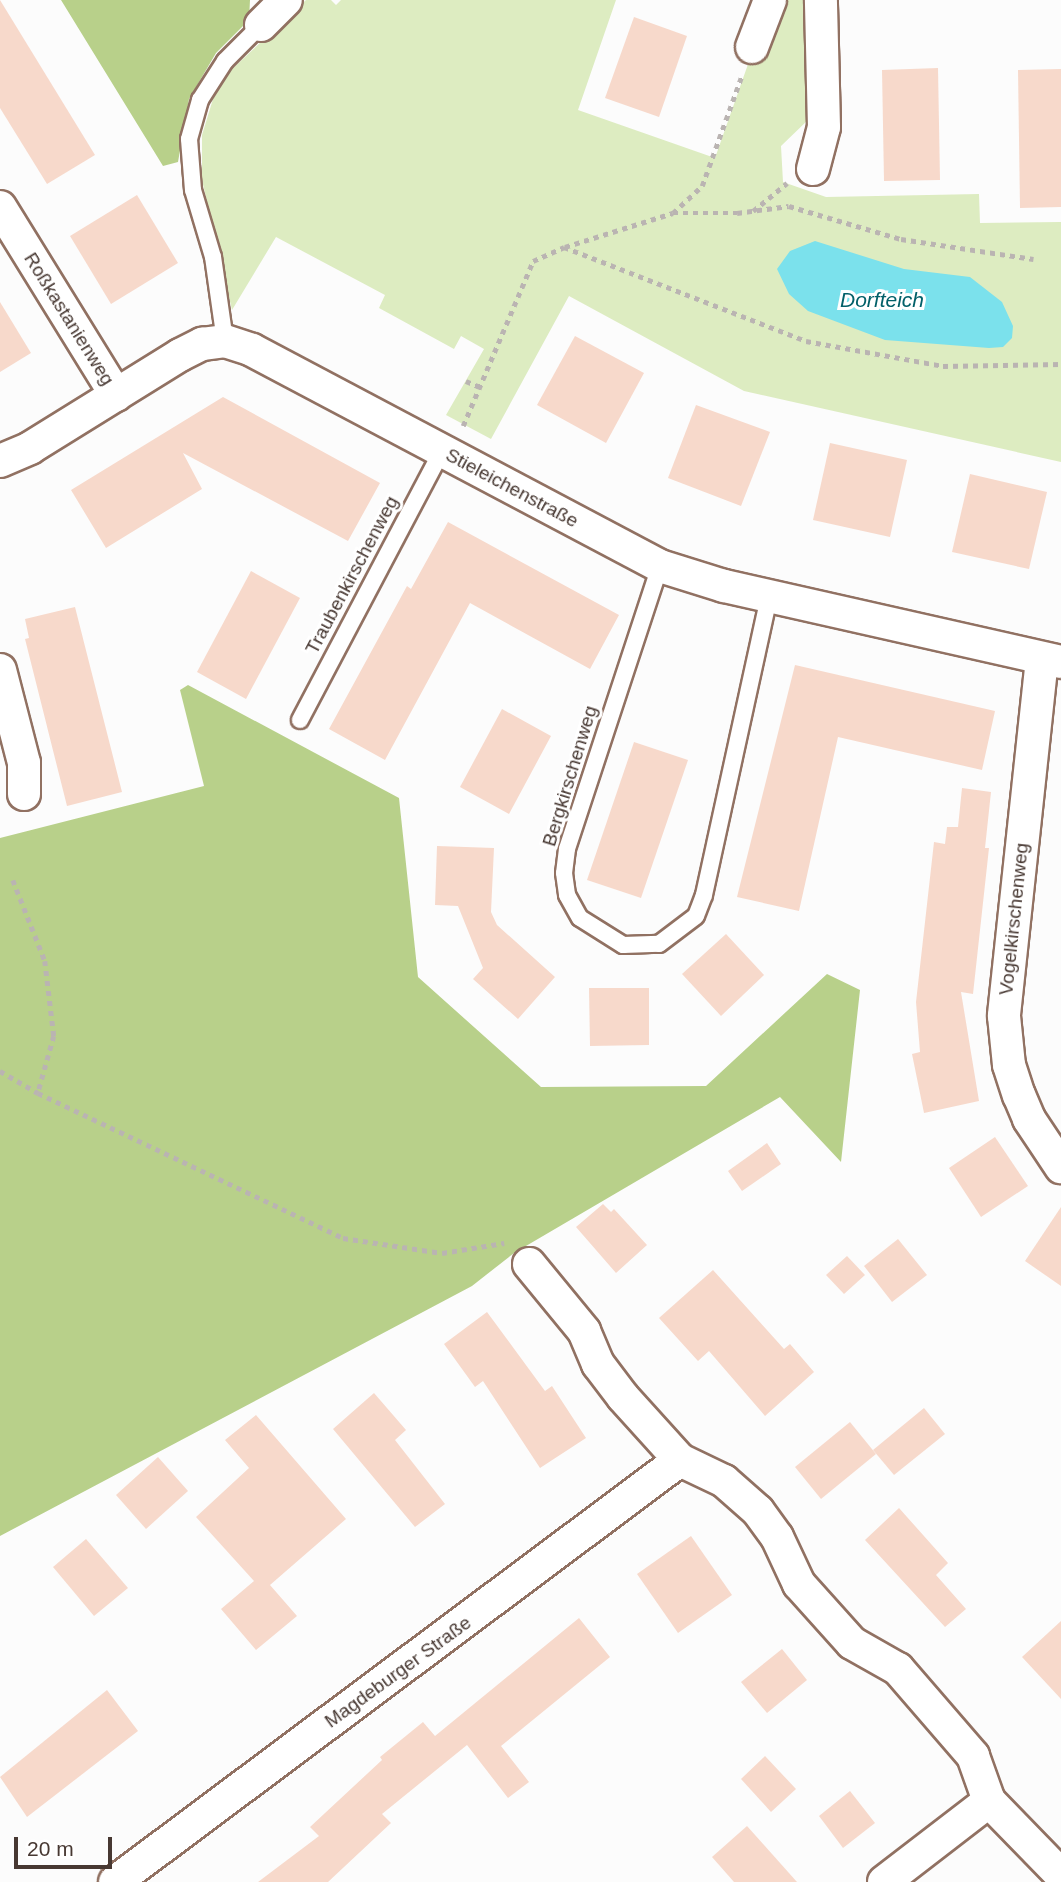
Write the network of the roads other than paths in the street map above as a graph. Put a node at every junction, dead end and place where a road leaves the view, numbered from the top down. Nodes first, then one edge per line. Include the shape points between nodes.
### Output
1 (286, 0) edge
2 (770, 0) edge
3 (821, 0) edge
4 (261, 25) joint
5 (752, 47) road end
6 (813, 169) road end
7 (0, 207) edge
8 (225, 341) junction
9 (116, 395) junction
10 (446, 453) junction
11 (0, 461) edge
12 (660, 566) junction
13 (769, 597) junction
14 (1051, 660) edge
15 (0, 670) edge
16 (300, 720) dead end
17 (24, 794) dead end
18 (1061, 1167) edge
19 (529, 1264) road end
20 (680, 1460) junction
21 (989, 1801) junction
22 (1061, 1875) edge
23 (115, 1882) edge
24 (884, 1882) edge

1 - 4 street
2 - 5 street
3 - 6 street via 824,127
4 - 8 lane via 225,61 200,100 189,139 193,190 213,257
7 - 9 street, Roßkastanienweg
8 - 9 street via 202,344
8 - 10 street, Stieleichenstraße via 252,350
9 - 11 street
10 - 12 street, Stieleichenstraße
10 - 16 lane, Traubenkirschenweg
12 - 13 street, Stieleichenstraße
12 - 13 lane, Bergkirschenweg via 567,849 564,873 567,895 580,918 623,945 659,944 696,916 708,881
13 - 14 street, Stieleichenstraße
14 - 18 street, Vogelkirschenweg via 1004,1016 1009,1065 1019,1095
15 - 17 street via 24,762
19 - 20 street via 584,1331 607,1378
20 - 21 street via 724,1480 758,1511 777,1537 799,1584 852,1643 898,1670 973,1756
20 - 23 street, Magdeburger Straße
21 - 22 street
21 - 24 street

